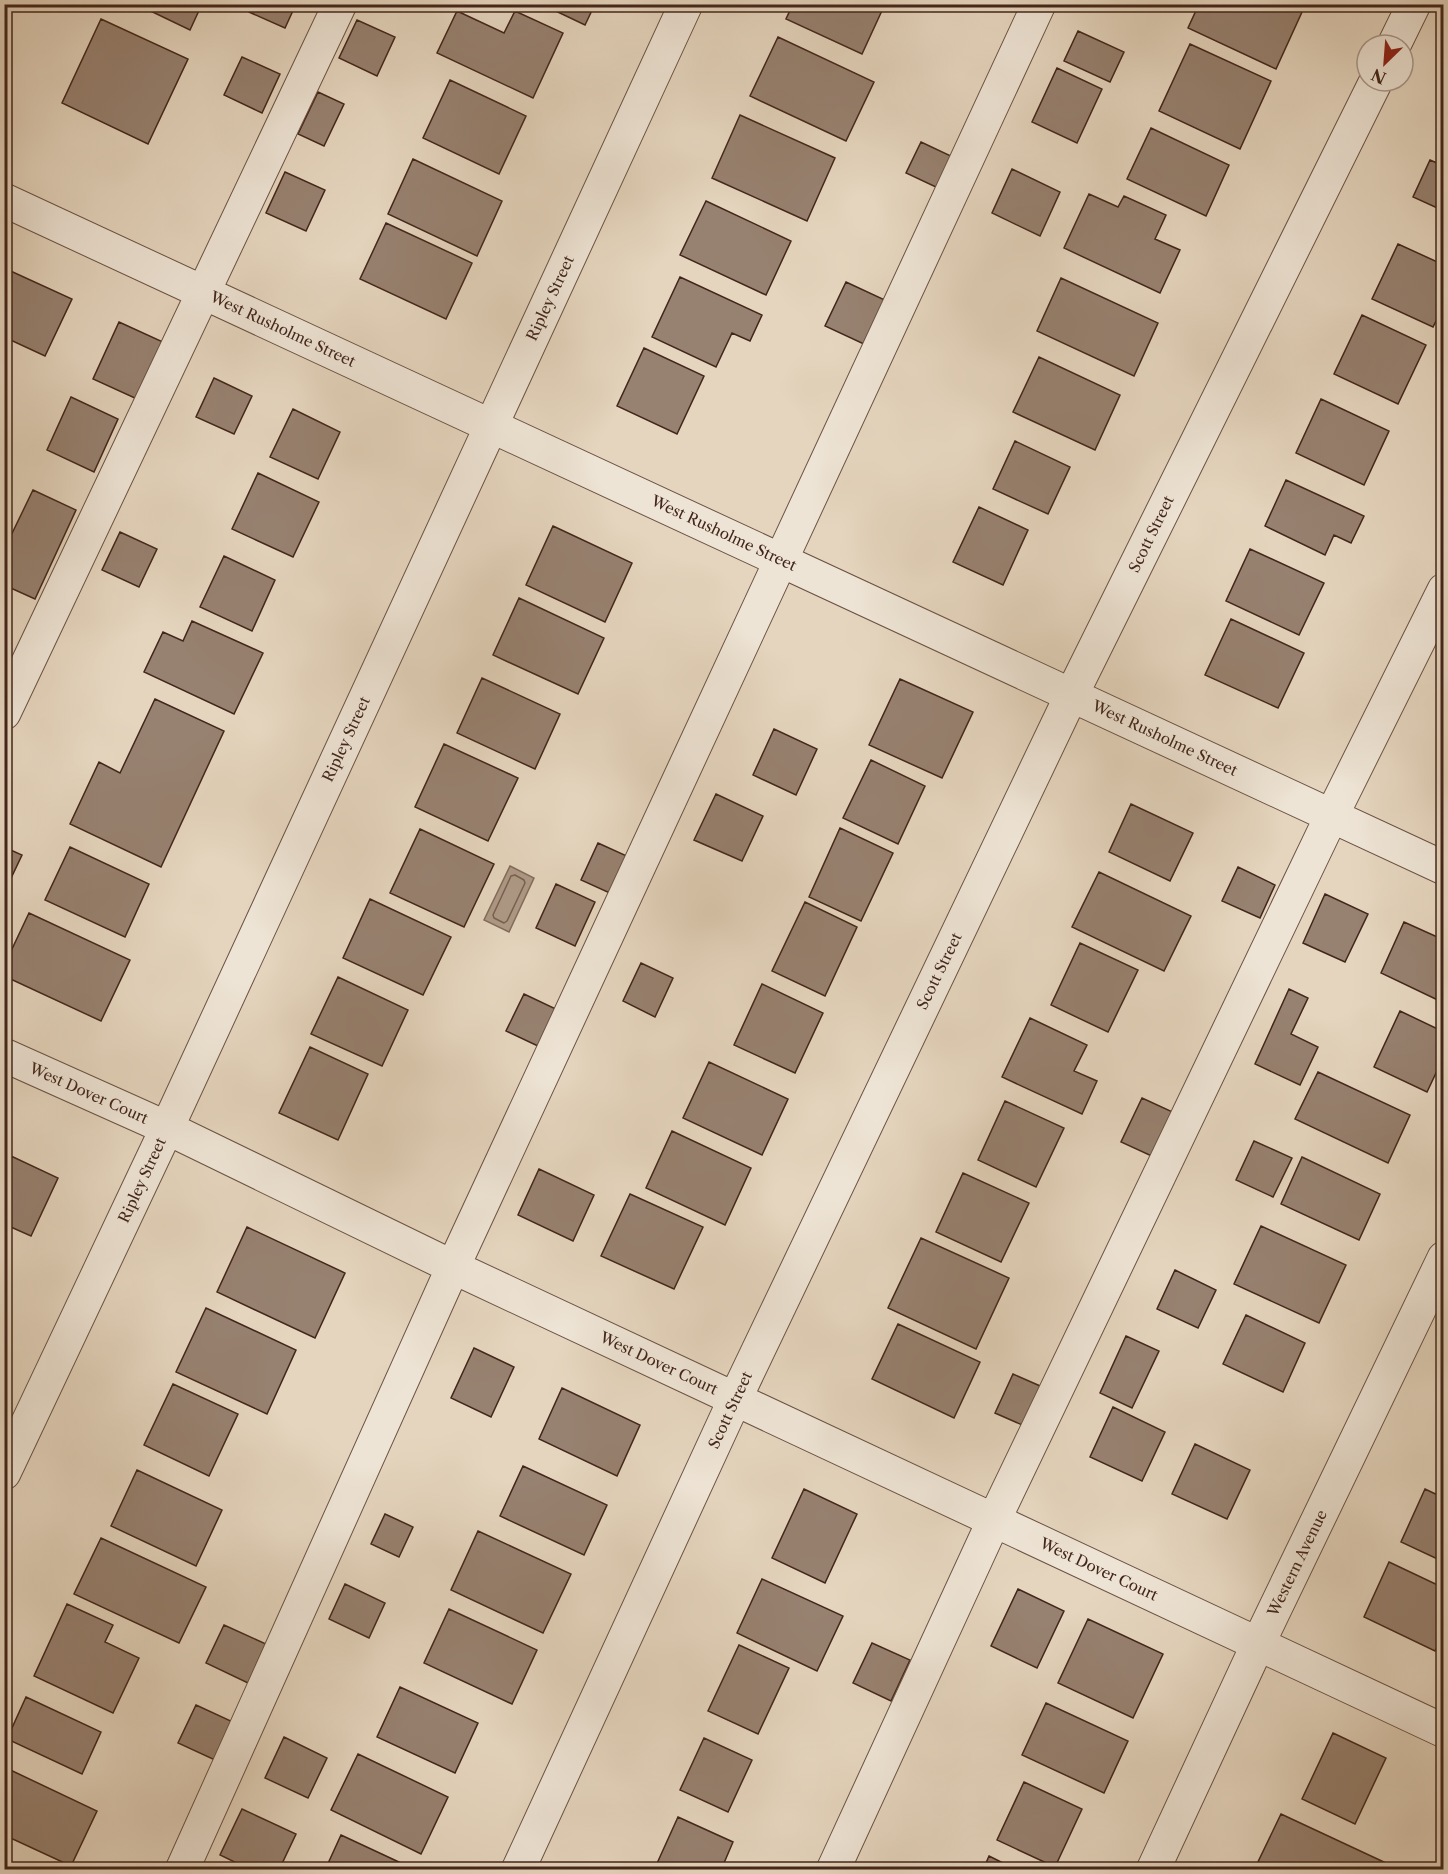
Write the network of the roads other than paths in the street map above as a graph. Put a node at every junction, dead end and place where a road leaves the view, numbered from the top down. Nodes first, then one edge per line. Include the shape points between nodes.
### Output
1 (340, 4) edge
2 (686, 4) edge
3 (1039, 4) edge
4 (1414, 4) edge
5 (1400, 33) edge
6 (1370, 93) edge
7 (4, 200) edge
8 (204, 292) junction
9 (490, 425) junction
10 (781, 559) junction
11 (1443, 590) edge
12 (1072, 694) junction
13 (4, 714) edge
14 (1332, 815) junction
15 (1443, 868) edge
16 (4, 1055) edge
17 (167, 1128) junction
18 (1443, 1258) edge
19 (453, 1267) junction
20 (735, 1399) junction
21 (4, 1473) edge
22 (994, 1520) junction
23 (1258, 1644) junction
24 (1443, 1731) edge
25 (182, 1869) edge
26 (518, 1869) edge
27 (833, 1869) edge
28 (1153, 1869) edge

1 - 8 street
2 - 9 street, Ripley Street
3 - 10 street
4 - 5 street
6 - 12 street, Scott Street
7 - 8 street, West Rusholme Street
8 - 9 street, West Rusholme Street
8 - 13 street
9 - 10 street, West Rusholme Street
9 - 17 street, Ripley Street
10 - 12 street, West Rusholme Street
10 - 19 street
11 - 14 street
12 - 14 street, West Rusholme Street
12 - 20 street, Scott Street
14 - 15 street, West Rusholme Street
14 - 22 street
16 - 17 street, West Dover Court
17 - 19 street, West Dover Court
17 - 21 street, Ripley Street
18 - 23 street, Western Avenue
19 - 20 street, West Dover Court
19 - 25 street
20 - 22 street, West Dover Court
20 - 26 street, Scott Street
22 - 23 street, West Dover Court
22 - 27 street
23 - 24 street, West Dover Court
23 - 28 street, Western Avenue

